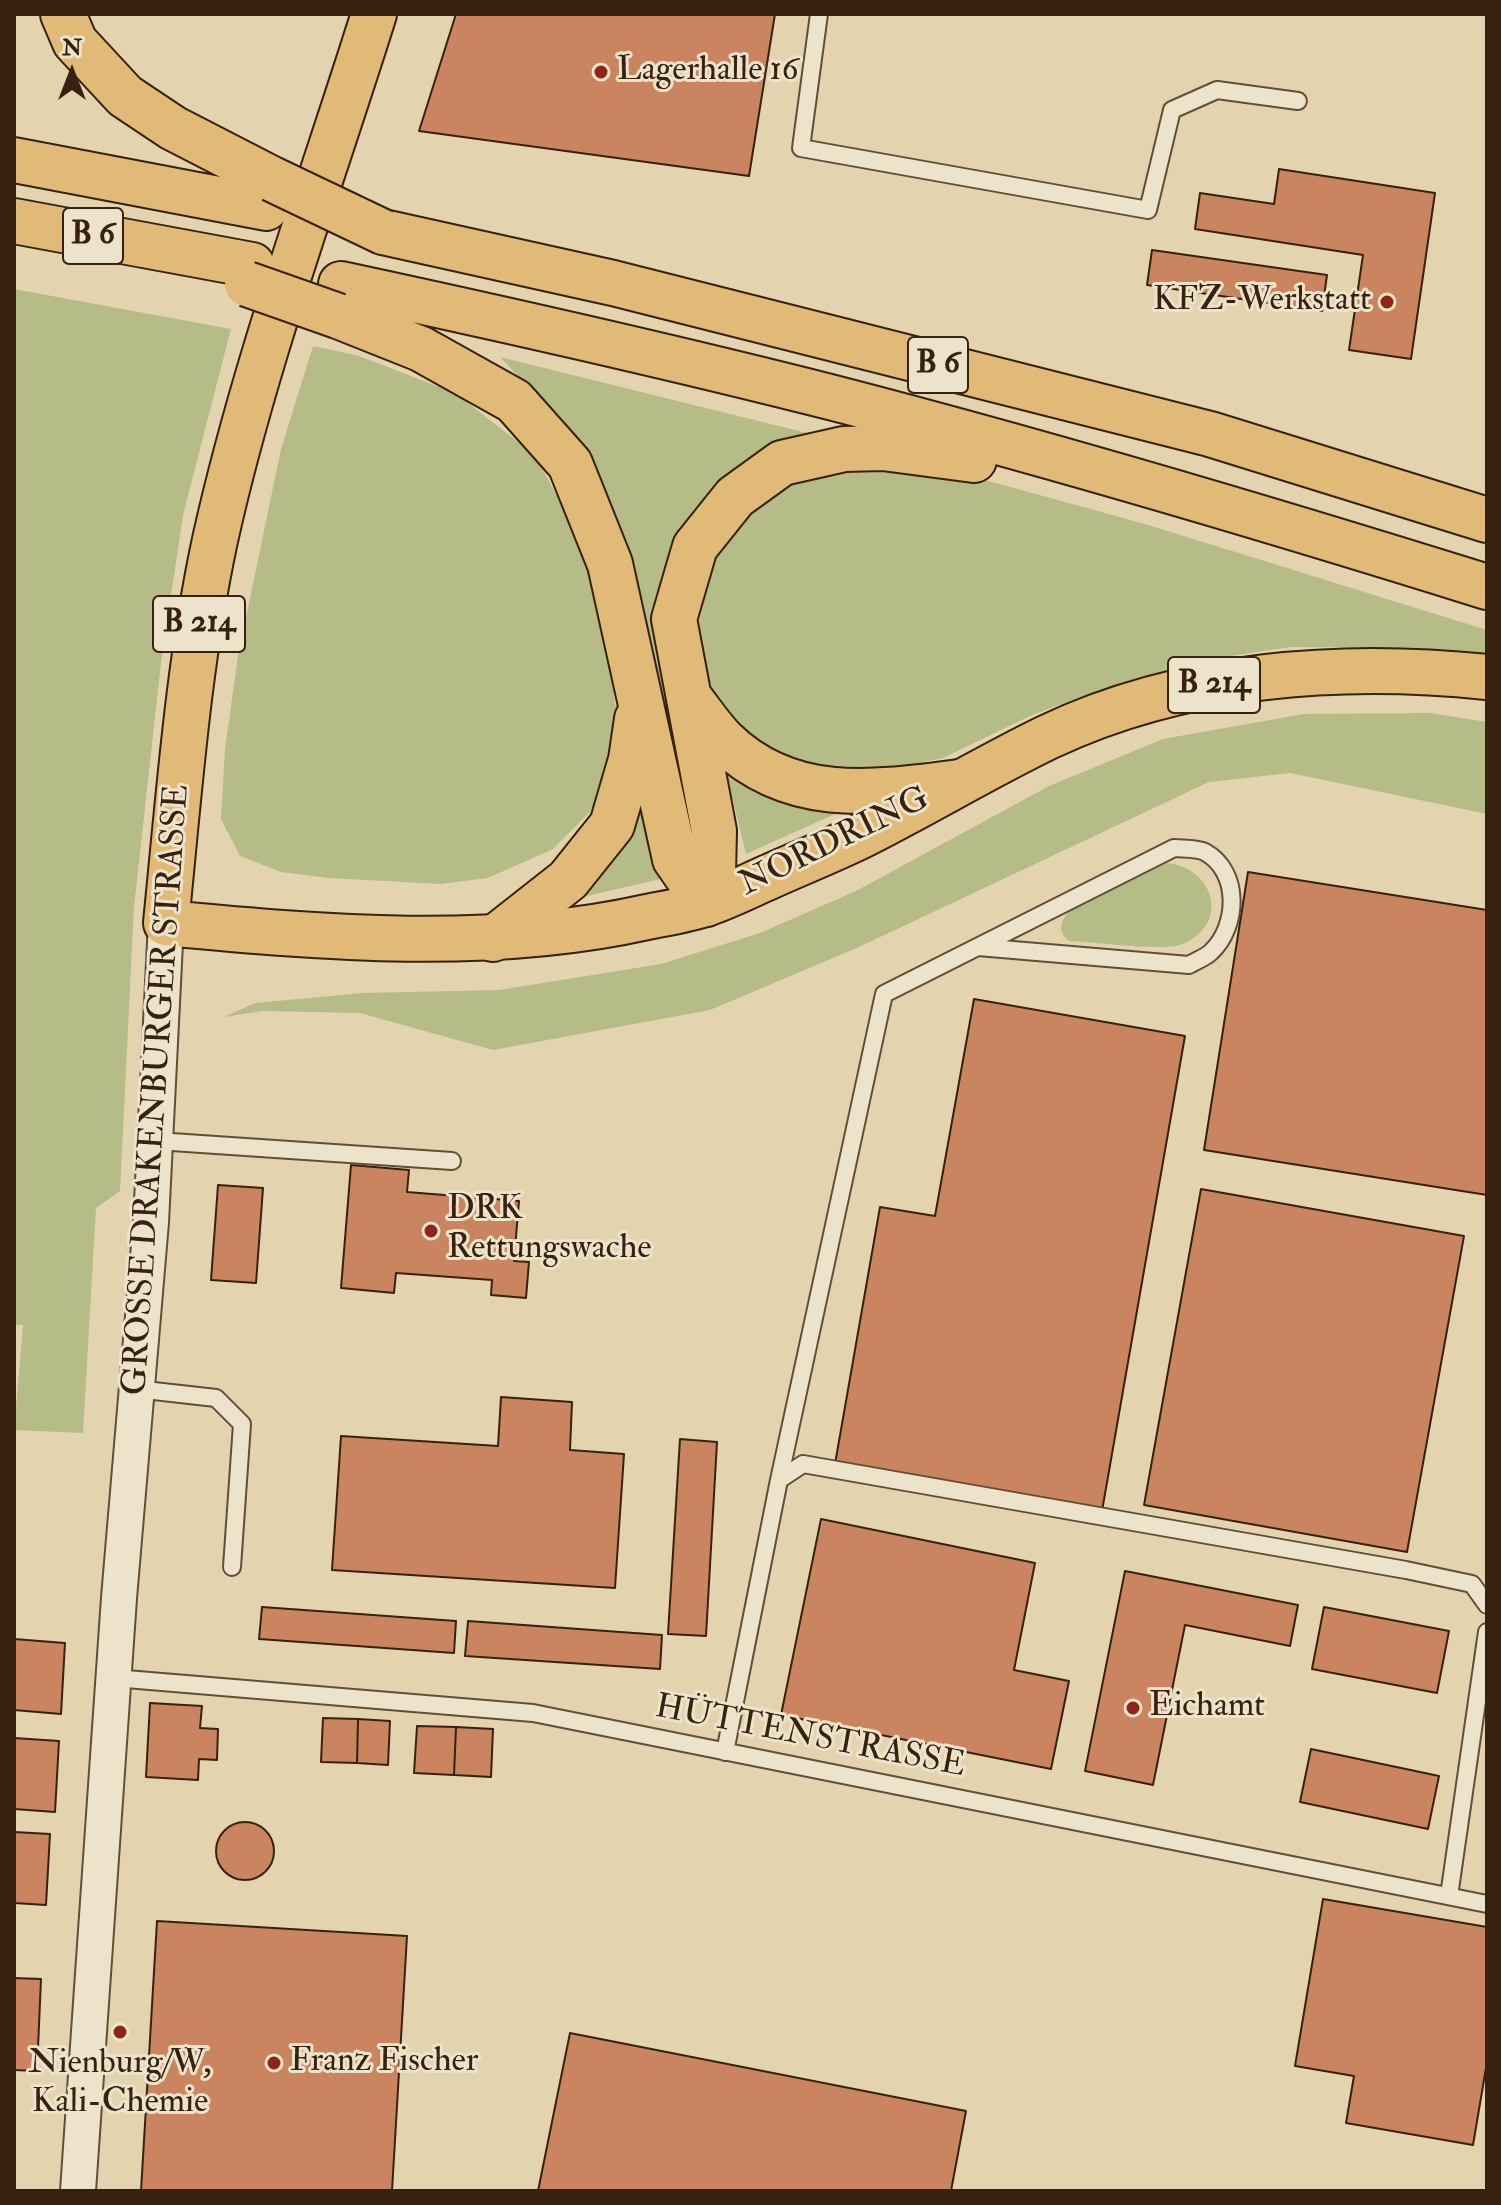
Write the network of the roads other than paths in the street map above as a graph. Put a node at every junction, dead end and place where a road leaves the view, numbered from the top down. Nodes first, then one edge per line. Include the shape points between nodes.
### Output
1 (63, 14) edge
2 (374, 14) edge
3 (819, 14) edge
4 (1298, 101) dead end
5 (14, 160) edge
6 (269, 194) junction
7 (14, 221) edge
8 (340, 300) junction
9 (1142, 483) junction
10 (1487, 520) edge
11 (1487, 587) edge
12 (1487, 677) edge
13 (687, 695) junction
14 (640, 701) junction
15 (959, 782) junction
16 (706, 904) junction
17 (166, 923) junction
18 (493, 939) junction
19 (978, 947) junction
20 (157, 1141) junction
21 (452, 1161) dead end
22 (136, 1389) junction
23 (779, 1480) junction
24 (232, 1567) dead end
25 (1487, 1605) edge
26 (1487, 1632) edge
27 (114, 1678) junction
28 (725, 1752) junction
29 (1449, 1896) junction
30 (1487, 1904) edge
31 (78, 2191) edge

1 - 6 main road via 75,42 125,96
2 - 17 main road, GROSSE DRAKENBURGER STRASSE / B 214 via 249,411 216,539 193,657
3 - 4 lane via 801,148 1148,210 1172,110 1217,90
5 - 6 main road, B 6
6 - 10 main road, B 6, bridge via 383,232 613,283 1210,434
7 - 8 main road, B 6 via 172,250
8 - 9 main road, B 6 via 482,314 830,397
8 - 14 main road via 514,401 570,464 610,564
9 - 11 main road, B 6
9 - 13 main road, B 6 via 883,448 844,449 782,463 735,497 695,547 674,619
12 - 15 main road, NORDRING / B 214 via 1367,671 1224,683 1099,715
13 - 15 main road, B 6 via 724,741 771,775 823,789 879,792
13 - 16 main road, B 6 via 714,831
14 - 16 main road via 675,859
14 - 18 main road via 631,760 612,825 568,880
15 - 16 main road, NORDRING / B 214 via 858,837
16 - 18 main road, NORDRING / B 214 via 600,928
17 - 18 main road, NORDRING / B 214 via 324,936
17 - 20 street, GROSSE DRAKENBURGER STRASSE
19 - 19 lane via 1174,848 1204,851 1224,870 1233,893 1228,925 1211,952 1189,965
19 - 23 lane via 884,994
20 - 21 lane
20 - 22 street, GROSSE DRAKENBURGER STRASSE
22 - 24 lane via 216,1398 242,1424
22 - 27 street, GROSSE DRAKENBURGER STRASSE
23 - 25 lane via 803,1464 1406,1570 1472,1584
23 - 28 lane
26 - 29 lane
27 - 28 lane, HÜTTENSTRASSE via 533,1713
27 - 31 street, GROSSE DRAKENBURGER STRASSE
28 - 29 lane, HÜTTENSTRASSE
29 - 30 lane, HÜTTENSTRASSE

